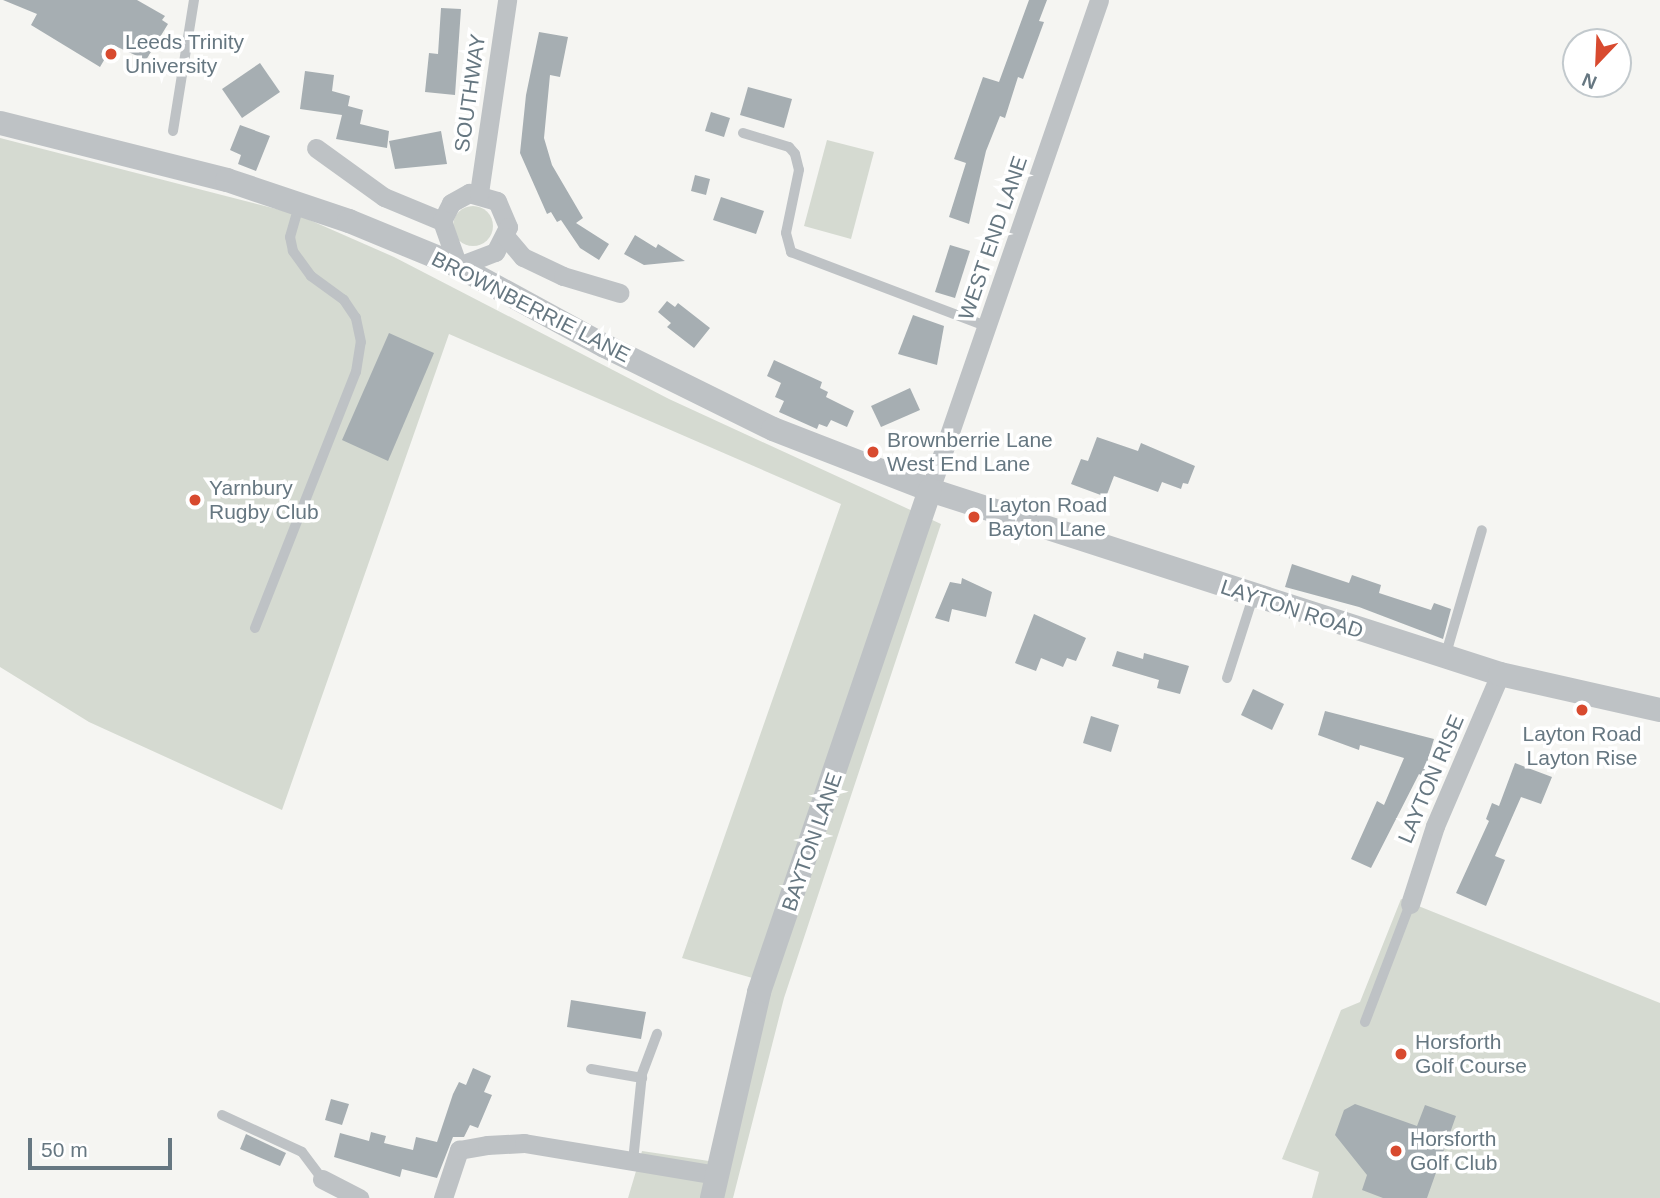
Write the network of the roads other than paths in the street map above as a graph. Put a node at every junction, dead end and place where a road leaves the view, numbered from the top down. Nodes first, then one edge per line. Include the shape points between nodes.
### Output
1 (194, 0) edge
2 (507, 0) edge
3 (1099, 0) edge
4 (0, 123) edge
5 (173, 131) dead end
6 (743, 133) dead end
7 (316, 148) dead end
8 (479, 193) junction
9 (299, 205) junction
10 (442, 221) junction
11 (506, 237) junction
12 (458, 266) junction
13 (620, 293) dead end
14 (986, 326) junction
15 (930, 490) junction
16 (1482, 530) dead end
17 (1253, 597) junction
18 (255, 628) dead end
19 (1445, 657) junction
20 (1500, 674) junction
21 (1227, 678) dead end
22 (1660, 710) edge
23 (1410, 904) joint
24 (1365, 1022) dead end
25 (657, 1034) dead end
26 (591, 1069) dead end
27 (642, 1078) junction
28 (222, 1115) dead end
29 (633, 1161) junction
30 (322, 1179) joint
31 (714, 1187) edge
32 (359, 1198) edge
33 (443, 1198) edge

1 - 5 lane
2 - 8 street, SOUTHWAY
3 - 14 street, WEST END LANE
4 - 9 street, BROWNBERRIE LANE via 227,180
6 - 14 lane via 789,147 795,154 799,170 786,233 791,252
7 - 10 street via 384,197
8 - 10 street via 459,196
8 - 11 street via 503,208
9 - 12 street, BROWNBERRIE LANE
9 - 18 lane via 290,237 293,251 311,276 344,300 356,318 361,342 356,372
10 - 12 street
11 - 12 street via 495,252
11 - 13 street via 523,257 563,276
12 - 15 street, BROWNBERRIE LANE via 773,429
14 - 15 street, WEST END LANE
15 - 17 street, LAYTON ROAD
15 - 31 street, BAYTON LANE via 759,992
16 - 19 lane
17 - 19 street, LAYTON ROAD
17 - 21 lane
19 - 20 street, LAYTON ROAD
20 - 22 street, LAYTON ROAD
20 - 23 street, LAYTON RISE via 1431,838
23 - 24 lane
25 - 27 lane
26 - 27 lane
27 - 29 lane
28 - 30 lane via 302,1152
29 - 31 street
29 - 33 street via 524,1143 459,1150
30 - 32 street

